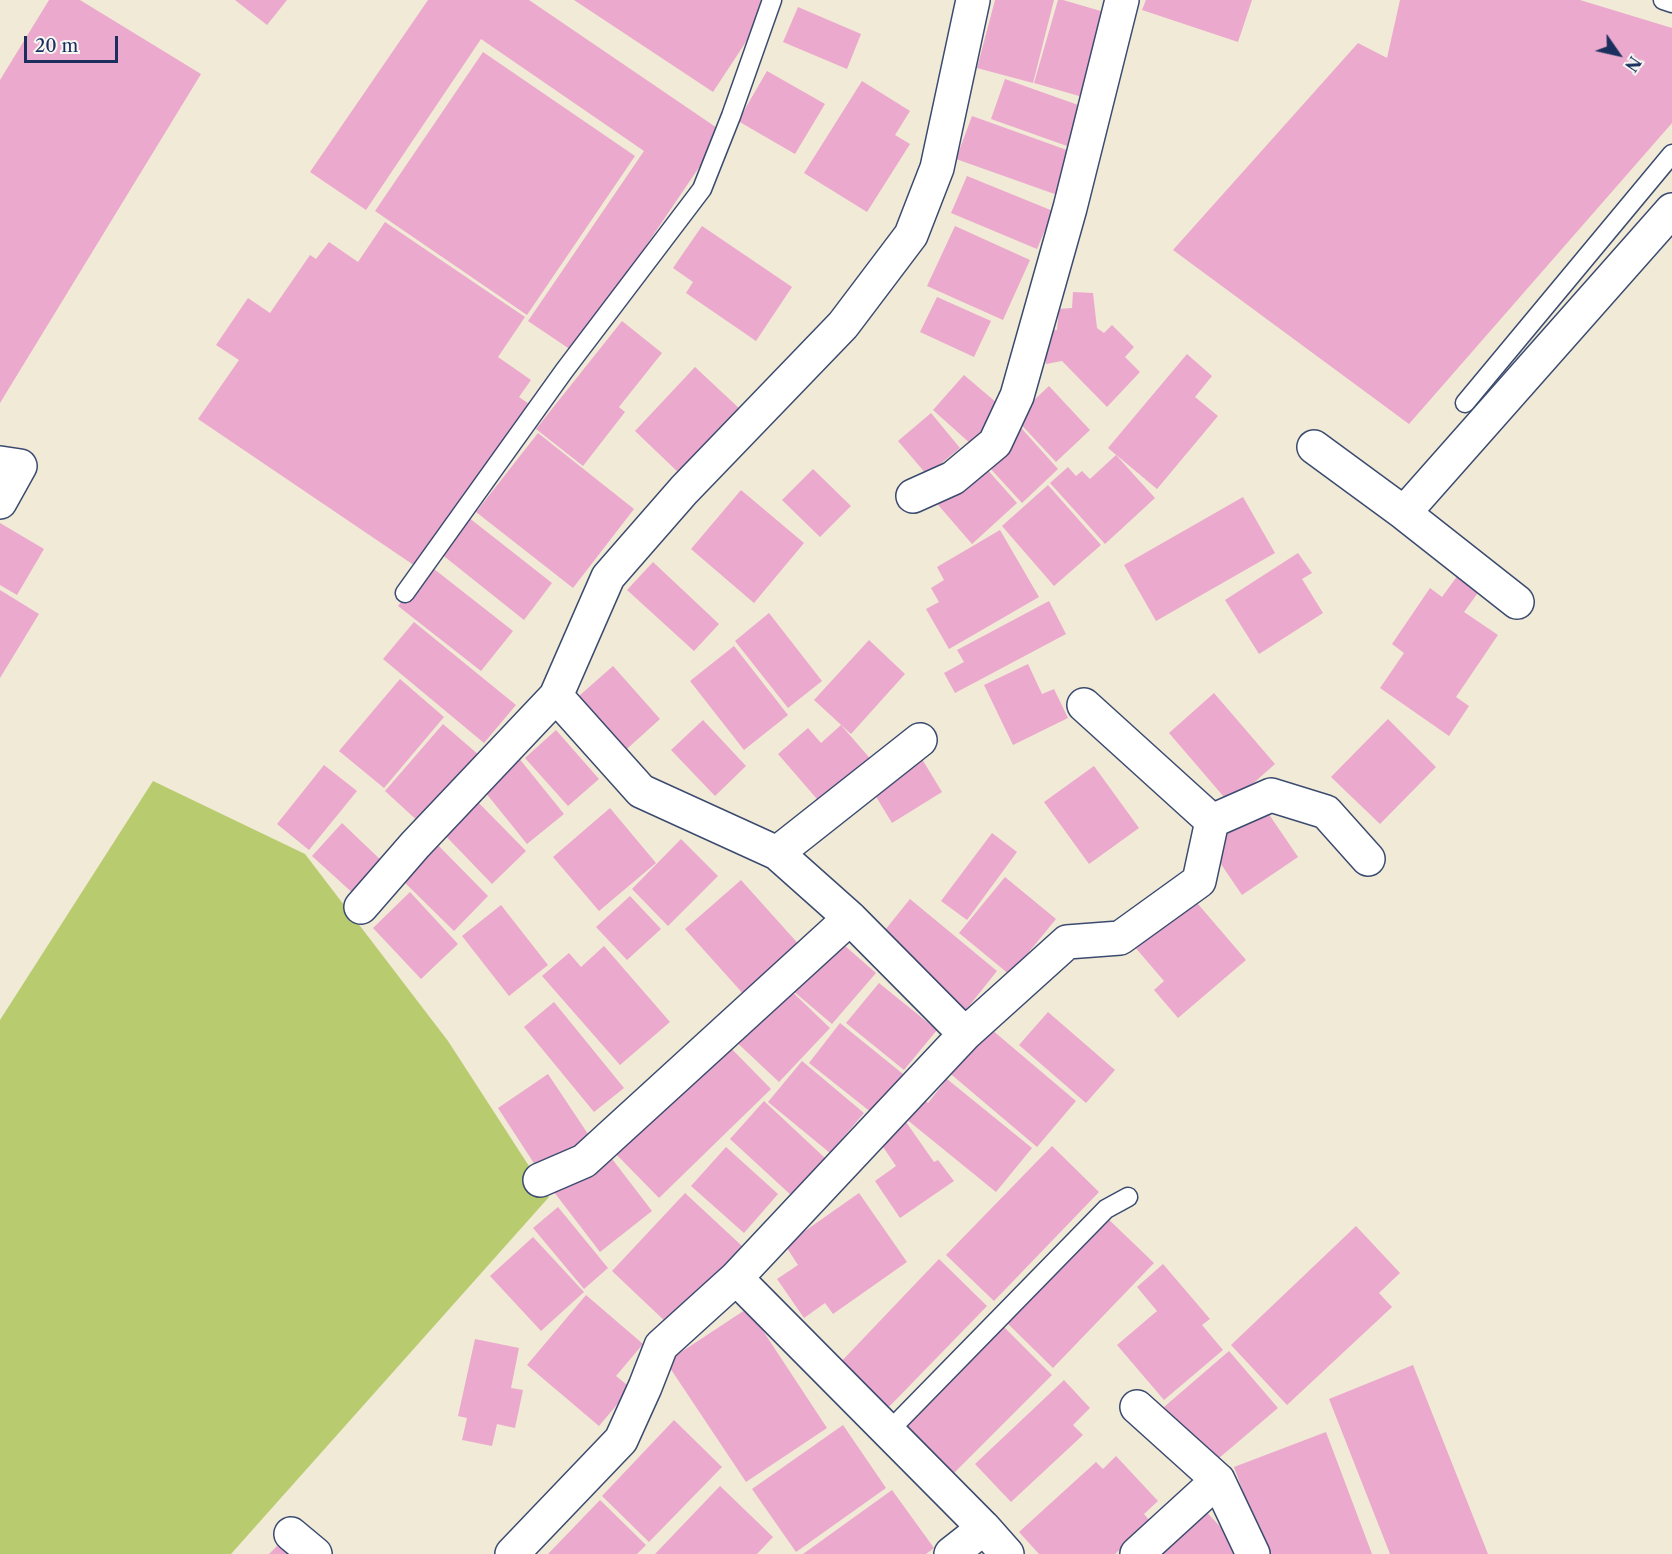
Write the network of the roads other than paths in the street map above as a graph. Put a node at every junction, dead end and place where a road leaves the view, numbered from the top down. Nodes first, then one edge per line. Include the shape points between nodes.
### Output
1 (772, 0) edge
2 (973, 0) edge
3 (1122, 0) edge
4 (1663, 0) edge
5 (1672, 3) edge
6 (1672, 154) edge
7 (1672, 210) edge
8 (1465, 403) dead end
9 (1314, 447) dead end
10 (10, 464) edge
11 (913, 496) dead end
12 (0, 502) edge
13 (1404, 513) junction
14 (405, 593) dead end
15 (1517, 602) dead end
16 (556, 696) junction
17 (1084, 705) dead end
18 (920, 740) dead end
19 (1212, 821) junction
20 (777, 854) junction
21 (1368, 859) dead end
22 (361, 907) dead end
23 (850, 918) junction
24 (965, 1034) junction
25 (540, 1180) dead end
26 (1128, 1197) dead end
27 (736, 1278) junction
28 (1137, 1407) dead end
29 (888, 1432) junction
30 (1218, 1480) junction
31 (984, 1528) junction
32 (512, 1554) edge
33 (951, 1554) edge
34 (1007, 1554) edge
35 (1137, 1554) edge
36 (1253, 1554) edge

1 - 14 lane via 702,189 564,371
2 - 16 street via 937,168 911,235 843,325 684,490 608,576
3 - 11 street via 1070,208 1017,396 995,443 953,478
4 - 5 lane
6 - 8 lane
7 - 13 street
9 - 13 street
10 - 12 street
13 - 15 street
16 - 20 street via 641,791
16 - 22 street
17 - 19 street
18 - 20 street
19 - 21 street via 1272,795 1326,812
19 - 24 street via 1199,881 1120,938 1067,942
20 - 23 street
23 - 24 street
23 - 25 street via 584,1161
24 - 27 street
26 - 29 lane via 1106,1209
27 - 29 street
27 - 32 street via 661,1346 621,1440
28 - 30 street
29 - 31 street
30 - 35 street
30 - 36 street
31 - 33 street
31 - 34 street

